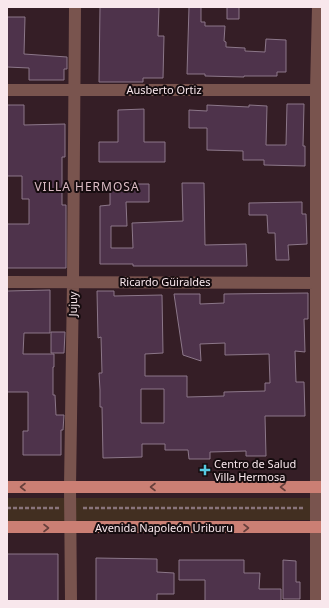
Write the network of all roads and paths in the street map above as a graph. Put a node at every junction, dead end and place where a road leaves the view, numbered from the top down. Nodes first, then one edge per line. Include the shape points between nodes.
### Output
1 (75, 7) edge
2 (318, 7) edge
3 (7, 90) edge
4 (75, 90) junction
5 (319, 90) edge
6 (7, 282) edge
7 (73, 282) junction
8 (320, 283) edge
9 (7, 487) edge
10 (70, 487) junction
11 (319, 487) edge
12 (7, 508) edge
13 (70, 508) junction
14 (316, 508) junction
15 (7, 527) edge
16 (70, 528) junction
17 (319, 528) edge
18 (71, 601) edge
19 (316, 601) edge

1 - 4 street, Jujuy
2 - 5 street
3 - 4 street, Ausberto Ortiz
4 - 5 street, Ausberto Ortiz
4 - 7 street, Jujuy
5 - 8 street
6 - 7 street, Ricardo Güiraldes
7 - 8 street, Ricardo Güiraldes
7 - 10 street, Jujuy
8 - 11 street
10 -> 9 main road
11 -> 10 main road
10 - 13 street, Jujuy
11 - 14 street
12 - 13 path
13 - 14 path
13 - 16 street, Jujuy
14 - 17 street
15 -> 16 main road, Avenida Napoleón Uriburu
16 -> 17 main road, Avenida Napoleón Uriburu
16 - 18 street, Jujuy
17 - 19 street

